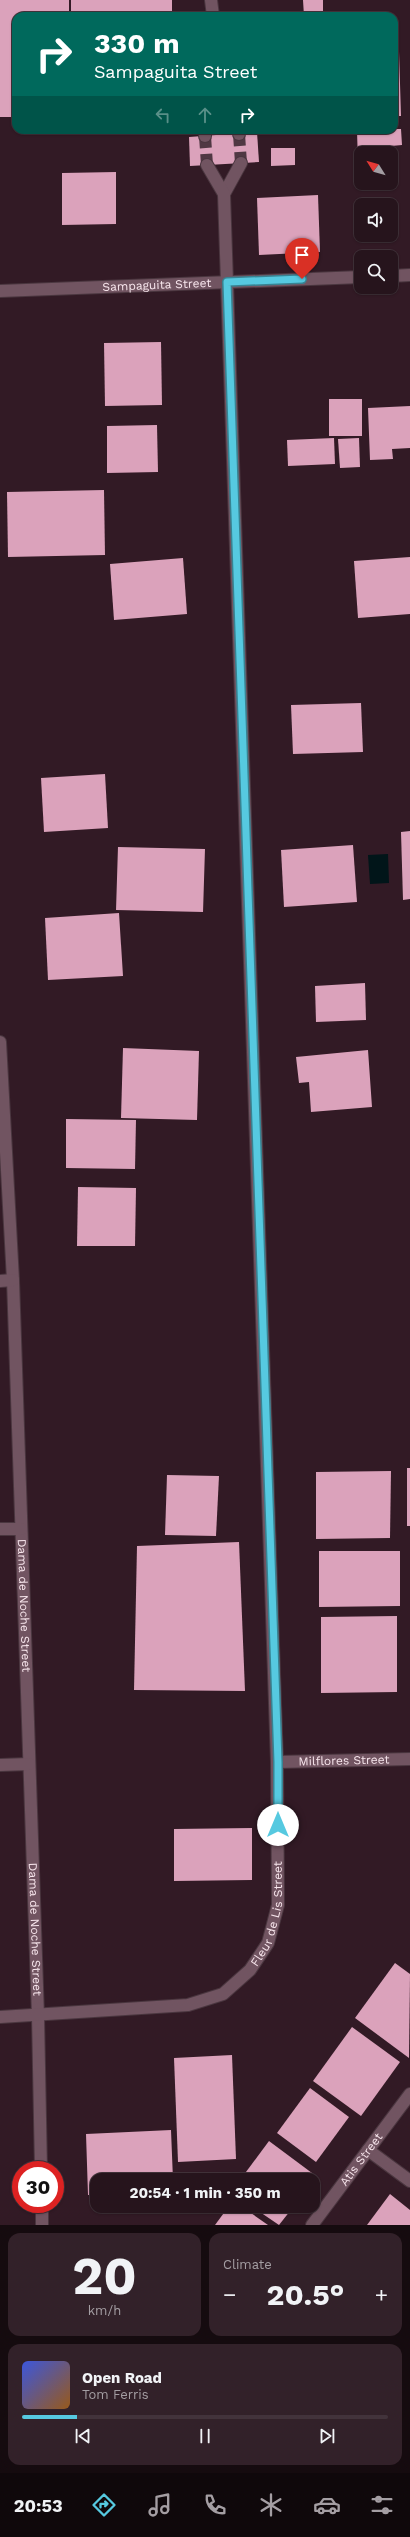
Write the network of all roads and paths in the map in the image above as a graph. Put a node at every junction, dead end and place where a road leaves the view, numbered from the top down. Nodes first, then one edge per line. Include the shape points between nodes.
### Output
1 (211, 0) edge
2 (212, 12) edge
3 (241, 163) tunnel mouth
4 (206, 165) tunnel mouth
5 (224, 194) junction
6 (410, 275) edge
7 (398, 276) edge
8 (354, 277) edge
9 (227, 282) junction
10 (0, 291) edge
11 (0, 1042) edge
12 (13, 1280) junction
13 (0, 1281) edge
14 (20, 1529) junction
15 (0, 1530) edge
16 (410, 1759) edge
17 (278, 1762) junction
18 (30, 1764) junction
19 (0, 1765) edge
20 (38, 2016) junction
21 (0, 2017) edge
22 (410, 2094) edge
23 (368, 2150) junction
24 (41, 2161) edge
25 (410, 2181) edge
26 (42, 2213) edge
27 (42, 2225) edge
28 (312, 2225) edge

1 - 2 street
3 - 5 street
4 - 5 street, Fleur de Lis Street
5 - 9 street, Fleur de Lis Street
6 - 7 street
8 - 9 street, Sampaguita Street
9 - 10 street, Sampaguita Street
9 - 17 street, Fleur de Lis Street
11 - 12 street, Dama de Noche Street
12 - 13 street
12 - 14 street, Dama de Noche Street
14 - 15 street
14 - 18 street, Dama de Noche Street
16 - 17 street, Milflores Street
17 - 20 street, Fleur de Lis Street via 278,1905 268,1943 250,1970 223,1994 188,2005
18 - 19 street
18 - 20 street, Dama de Noche Street
20 - 21 street, Fleur de Lis Street
20 - 24 street, Dama de Noche Street
22 - 23 street, Atis Street
23 - 25 street
23 - 28 street, Atis Street
26 - 27 street

